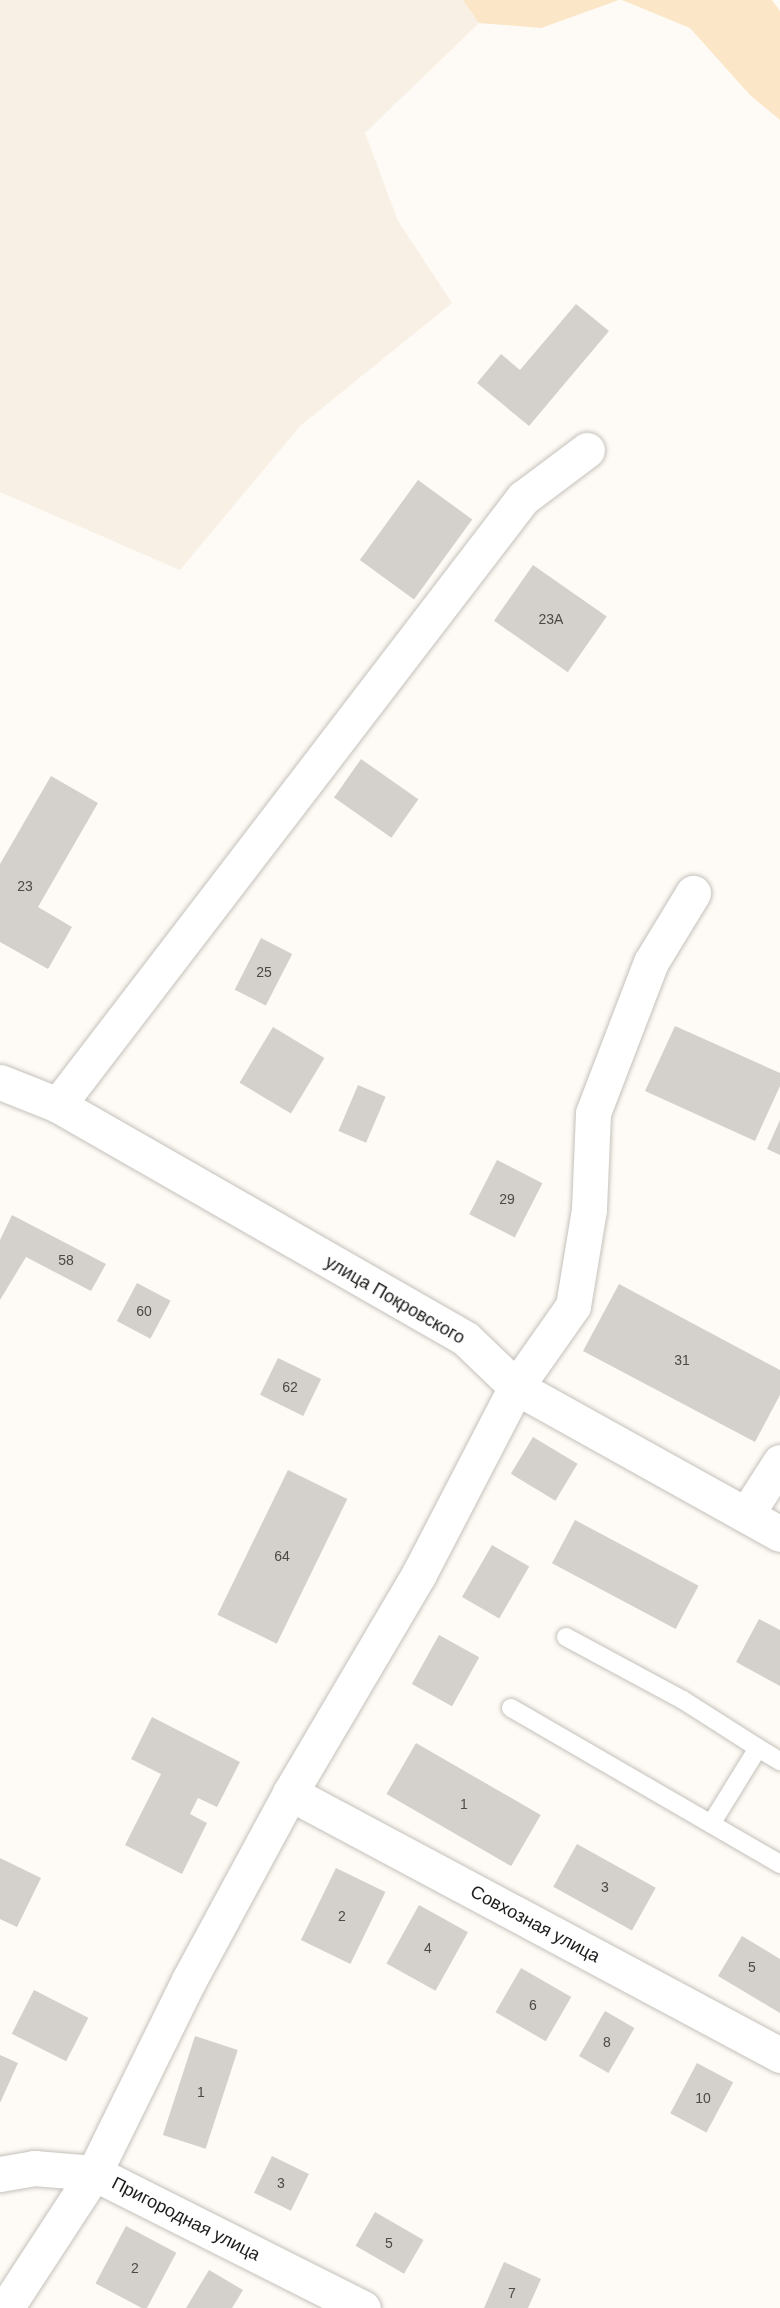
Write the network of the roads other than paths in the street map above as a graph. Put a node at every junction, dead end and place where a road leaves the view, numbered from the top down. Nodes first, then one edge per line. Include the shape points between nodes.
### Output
1 (587, 450) dead end
2 (693, 893) dead end
3 (0, 1082) edge
4 (58, 1105) junction
5 (516, 1387) junction
6 (780, 1462) edge
7 (746, 1516) junction
8 (780, 1534) edge
9 (566, 1637) dead end
10 (512, 1708) dead end
11 (758, 1748) junction
12 (780, 1761) edge
13 (290, 1793) junction
14 (710, 1824) junction
15 (780, 1864) edge
16 (780, 2055) edge
17 (94, 2173) junction
18 (0, 2174) edge
19 (6, 2308) edge
20 (363, 2308) edge

1 - 4 street via 523,498
2 - 5 street via 651,962 593,1113 589,1209 573,1306
3 - 4 street, улица Покровского
4 - 5 street, улица Покровского via 466,1339
5 - 7 street, улица Покровского
5 - 13 street via 419,1574
6 - 7 street
7 - 8 street, улица Покровского
9 - 11 lane via 683,1700
10 - 14 lane
11 - 12 lane
11 - 14 lane
13 - 16 street, Совхозная улица
13 - 17 street
14 - 15 lane
17 - 18 street, Пригородная улица via 34,2168
17 - 19 street
17 - 20 street, Пригородная улица

